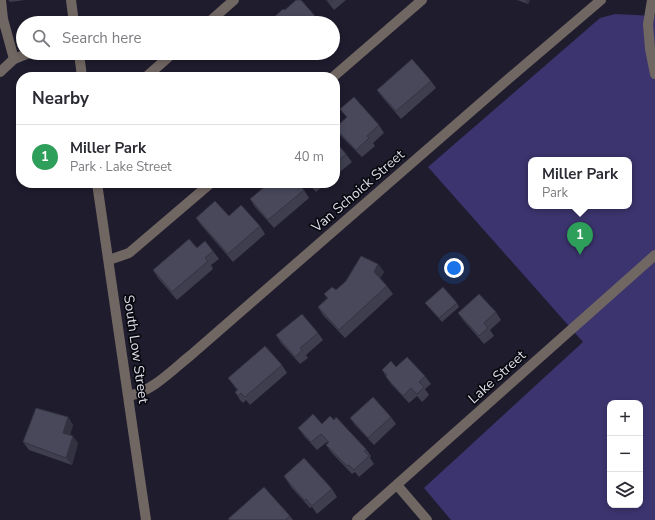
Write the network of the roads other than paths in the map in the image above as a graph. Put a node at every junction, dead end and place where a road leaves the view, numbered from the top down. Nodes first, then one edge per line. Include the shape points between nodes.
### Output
1 (1, 0) edge
2 (71, 0) edge
3 (234, 0) edge
4 (422, 0) edge
5 (601, 0) edge
6 (652, 0) edge
7 (73, 16) edge
8 (216, 16) edge
9 (14, 59) joint
10 (80, 60) edge
11 (165, 60) edge
12 (0, 72) edge
13 (81, 72) edge
14 (152, 72) edge
15 (339, 72) edge
16 (655, 74) edge
17 (98, 188) edge
18 (205, 188) edge
19 (655, 255) edge
20 (109, 260) junction
21 (129, 396) junction
22 (397, 485) junction
23 (146, 520) edge
24 (357, 520) edge
25 (427, 520) edge

1 - 9 street via 3,19
2 - 7 street
3 - 8 street
4 - 15 street
5 - 21 street, Van Schoick Street via 191,355 152,387
6 - 16 street via 648,24
9 - 12 street
10 - 13 street
11 - 14 street
17 - 20 street, South Low Street
18 - 20 street via 130,253
19 - 22 street, Lake Street
20 - 21 street, South Low Street
21 - 23 street, South Low Street
22 - 24 street, Lake Street
22 - 25 street

